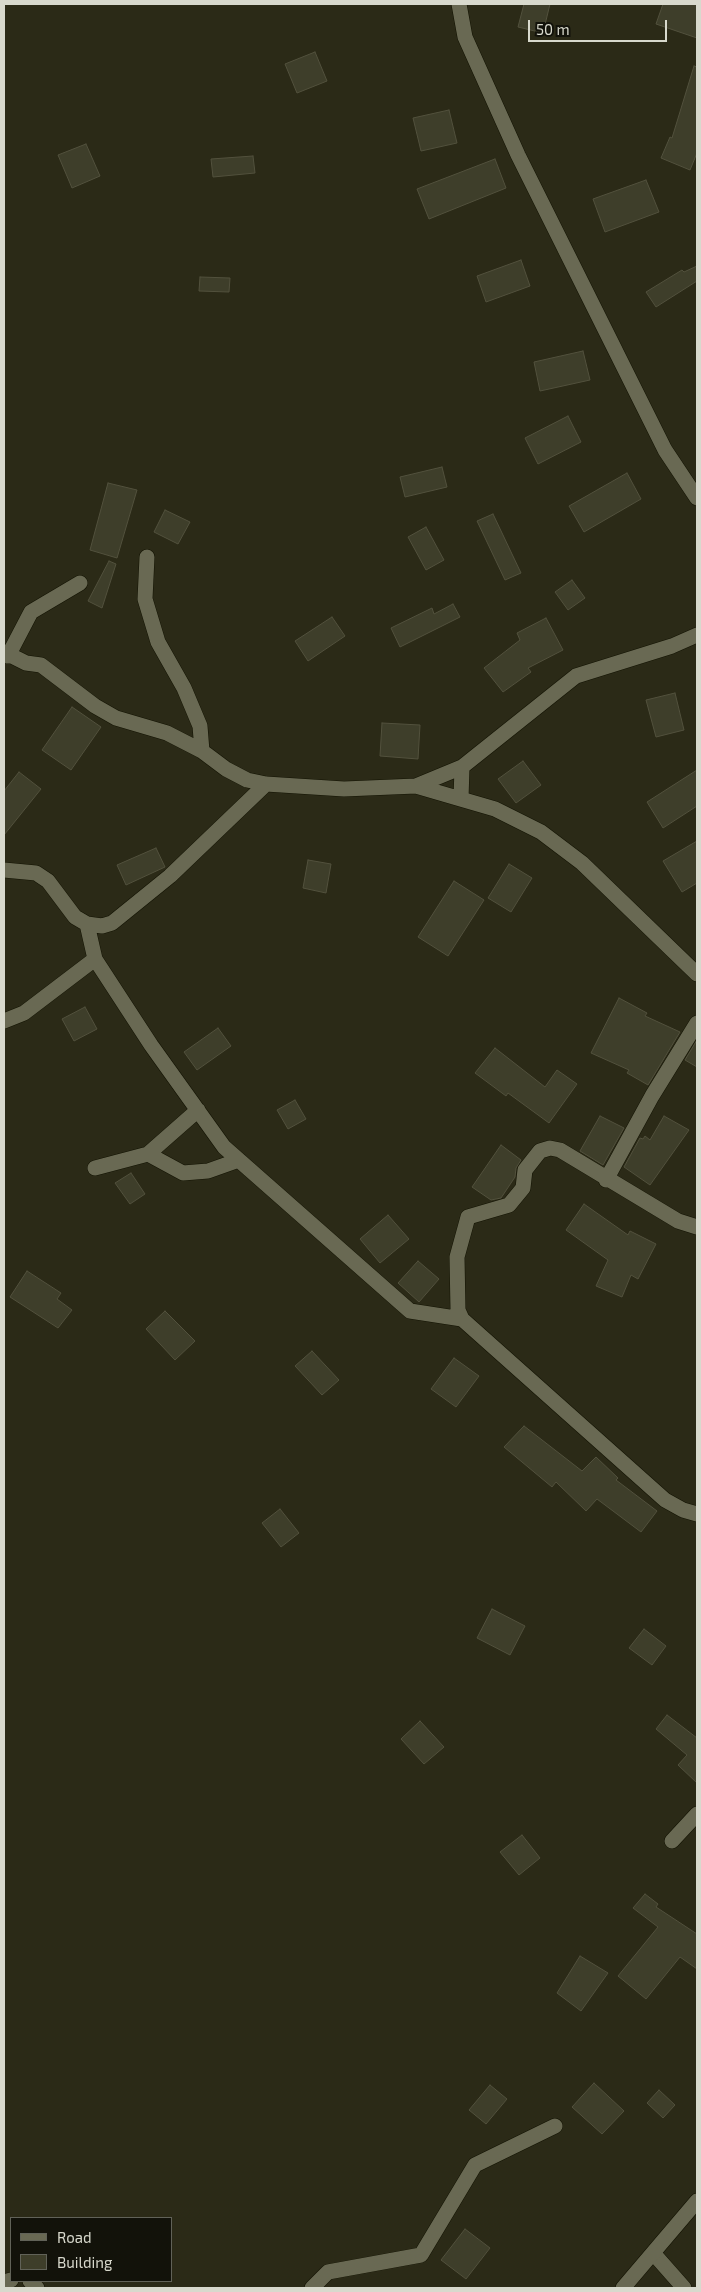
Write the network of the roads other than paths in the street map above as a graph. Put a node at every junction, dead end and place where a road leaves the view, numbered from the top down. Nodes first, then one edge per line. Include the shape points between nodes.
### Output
1 (459, 4) edge
2 (697, 498) edge
3 (147, 557) dead end
4 (80, 583) dead end
5 (697, 635) edge
6 (6, 654) edge
7 (202, 751) junction
8 (462, 767) junction
9 (266, 784) junction
10 (416, 786) junction
11 (461, 799) junction
12 (4, 870) edge
13 (86, 924) junction
14 (95, 959) junction
15 (697, 974) edge
16 (4, 1020) edge
17 (697, 1023) edge
18 (198, 1110) junction
19 (148, 1154) junction
20 (239, 1160) junction
21 (95, 1168) dead end
22 (606, 1180) junction
23 (697, 1227) edge
24 (462, 1319) junction
25 (697, 1514) edge
26 (697, 1814) edge
27 (672, 1840) dead end
28 (556, 2126) dead end
29 (697, 2201) edge
30 (654, 2254) junction
31 (312, 2288) edge
32 (623, 2288) edge
33 (684, 2288) edge

1 - 2 street via 465,37 518,155 665,450
3 - 7 street via 145,599 158,642 184,688 200,726
4 - 6 street via 31,612
5 - 8 street via 576,676
6 - 7 street via 26,663 41,665 116,718 167,733
7 - 9 street via 247,780
8 - 10 street
8 - 11 street
9 - 10 street via 344,789
9 - 13 street via 177,870 112,924
10 - 11 street
11 - 15 street via 495,809 541,832 582,863
12 - 13 street via 43,876 75,917
13 - 14 street
14 - 16 street via 24,1013
14 - 18 street
17 - 22 street
18 - 19 street
18 - 20 street via 224,1147
19 - 20 street via 183,1173 208,1171
19 - 21 street
20 - 24 street via 410,1311
22 - 23 street via 678,1221
22 - 24 street via 560,1150 550,1148 540,1151 525,1170 523,1188 509,1204 468,1217 456,1257 458,1310
24 - 25 street via 665,1500
26 - 27 street
28 - 31 street via 475,2165 420,2255 328,2272
29 - 30 street
30 - 32 street
30 - 33 street

